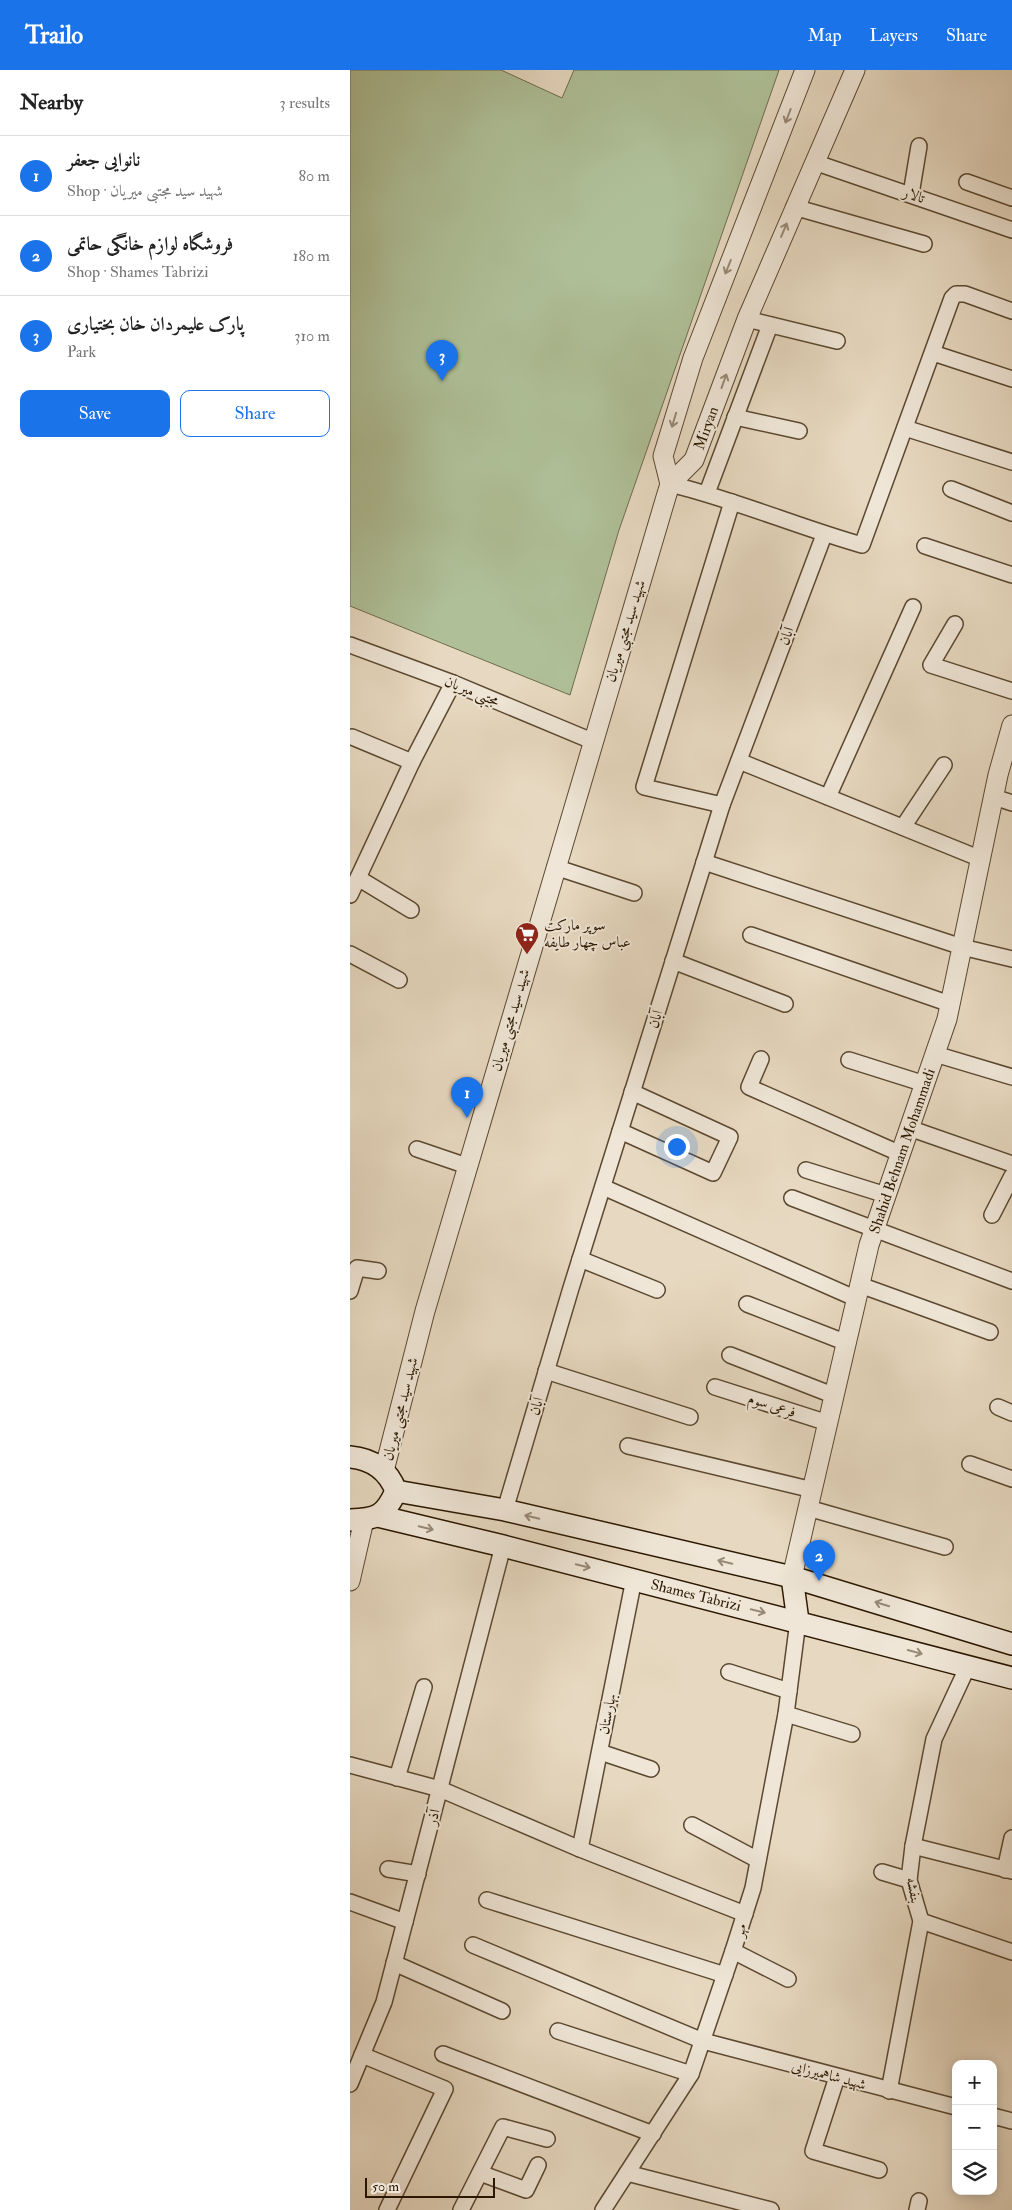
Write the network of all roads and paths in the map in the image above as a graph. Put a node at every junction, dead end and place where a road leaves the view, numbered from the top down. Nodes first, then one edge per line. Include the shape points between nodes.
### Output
1 (805, 70) edge
2 (855, 70) edge
3 (919, 146) dead end
4 (814, 162) junction
5 (967, 182) dead end
6 (911, 194) junction
7 (1012, 198) edge
8 (794, 208) junction
9 (1012, 230) edge
10 (924, 244) dead end
11 (1012, 311) edge
12 (746, 319) junction
13 (770, 324) junction
14 (837, 341) dead end
15 (933, 353) junction
16 (1012, 379) edge
17 (736, 418) junction
18 (905, 428) junction
19 (799, 431) dead end
20 (1012, 462) edge
21 (670, 484) junction
22 (951, 489) dead end
23 (708, 493) junction
24 (732, 502) junction
25 (1012, 513) edge
26 (824, 535) junction
27 (925, 546) dead end
28 (1012, 576) edge
29 (913, 607) dead end
30 (955, 624) dead end
31 (350, 645) edge
32 (453, 683) junction
33 (1012, 691) edge
34 (1012, 725) edge
35 (352, 737) dead end
36 (592, 741) junction
37 (739, 760) junction
38 (412, 762) junction
39 (944, 765) dead end
40 (828, 797) junction
41 (994, 797) junction
42 (1012, 803) edge
43 (722, 805) junction
44 (903, 827) junction
45 (981, 859) junction
46 (704, 862) junction
47 (555, 867) junction
48 (358, 878) junction
49 (634, 893) dead end
50 (350, 895) edge
51 (411, 910) dead end
52 (751, 935) dead end
53 (962, 947) junction
54 (350, 954) edge
55 (1012, 959) edge
56 (673, 960) junction
57 (399, 980) dead end
58 (785, 1004) dead end
59 (950, 1004) junction
60 (935, 1054) junction
61 (761, 1059) dead end
62 (850, 1060) dead end
63 (1012, 1077) edge
64 (925, 1084) junction
65 (632, 1092) junction
66 (910, 1128) junction
67 (620, 1131) junction
68 (417, 1149) dead end
69 (901, 1154) junction
70 (1012, 1164) edge
71 (467, 1166) junction
72 (806, 1170) dead end
73 (1012, 1176) edge
74 (603, 1186) junction
75 (886, 1196) junction
76 (792, 1198) dead end
77 (992, 1215) dead end
78 (875, 1228) junction
79 (580, 1260) junction
80 (354, 1267) edge
81 (378, 1271) dead end
82 (1012, 1281) edge
83 (657, 1290) dead end
84 (350, 1291) edge
85 (858, 1292) junction
86 (748, 1304) dead end
87 (990, 1332) dead end
88 (847, 1343) junction
89 (730, 1355) dead end
90 (546, 1370) junction
91 (715, 1387) dead end
92 (834, 1396) junction
93 (998, 1406) dead end
94 (1012, 1413) edge
95 (690, 1417) dead end
96 (828, 1423) junction
97 (628, 1446) dead end
98 (350, 1457) edge
99 (970, 1464) dead end
100 (384, 1471) junction
101 (1012, 1479) edge
102 (396, 1491) junction
103 (811, 1499) junction
104 (505, 1510) junction
105 (364, 1519) edge
106 (503, 1546) junction
107 (946, 1547) dead end
108 (792, 1578) junction
109 (634, 1579) junction
110 (350, 1581) edge
111 (798, 1621) junction
112 (1012, 1644) edge
113 (968, 1666) junction
114 (729, 1672) dead end
115 (1012, 1678) edge
116 (424, 1687) dead end
117 (789, 1691) junction
118 (786, 1714) junction
119 (852, 1734) dead end
120 (600, 1752) junction
121 (350, 1765) edge
122 (651, 1769) dead end
123 (397, 1778) junction
124 (440, 1789) junction
125 (692, 1825) dead end
126 (1012, 1838) edge
127 (913, 1846) junction
128 (580, 1850) junction
129 (758, 1860) junction
130 (388, 1869) dead end
131 (1009, 1870) edge
132 (882, 1872) dead end
133 (418, 1874) junction
134 (909, 1880) junction
135 (487, 1900) dead end
136 (350, 1902) edge
137 (745, 1914) junction
138 (921, 1921) junction
139 (405, 1922) junction
140 (473, 1945) dead end
141 (733, 1951) junction
142 (1012, 1952) edge
143 (394, 1963) junction
144 (725, 1975) junction
145 (788, 1979) dead end
146 (502, 2011) dead end
147 (558, 2031) dead end
148 (703, 2041) junction
149 (443, 2054) dead end
150 (362, 2055) junction
151 (691, 2074) junction
152 (837, 2077) junction
153 (350, 2084) edge
154 (889, 2091) junction
155 (952, 2106) edge
156 (997, 2117) edge
157 (1012, 2121) edge
158 (653, 2134) junction
159 (547, 2139) dead end
160 (538, 2165) dead end
161 (879, 2170) dead end
162 (628, 2173) junction
163 (480, 2174) junction
164 (387, 2210) edge
165 (462, 2210) edge
166 (603, 2210) edge
167 (771, 2210) edge

1 -> 21 street via 693,358 663,456
2 - 4 street, Miryan
3 - 6 street
4 - 6 street, تالار
4 - 8 street, Miryan
5 - 7 street
6 - 9 street, تالار
8 - 10 street
12 -> 8 street, Miryan
11 - 15 street via 965,294 956,294
12 - 13 street
21 -> 12 street, Miryan via 694,460
13 - 14 street
13 - 17 street
15 - 16 street
15 - 18 street
17 - 19 street
17 - 23 street
18 - 20 street
18 - 26 street via 862,545
21 - 23 street
21 - 36 street, شهید سید مجتبی میریان
22 - 25 street
23 - 24 street
24 - 26 street
24 - 43 street via 644,787
26 - 37 street, آبان
27 - 28 street
29 - 40 street
30 - 33 street via 931,665
31 - 32 street, مجتبی میریان
32 - 36 street, مجتبی میریان
32 - 38 street
34 - 41 street, Shahid Behnam Mohammadi
35 - 38 street
36 - 47 street, شهید سید مجتبی میریان
37 - 40 street
37 - 43 street, آبان
38 - 48 street
39 - 44 street
40 - 44 street
41 - 42 street
41 - 45 street, Shahid Behnam Mohammadi
43 - 46 street, آبان
44 - 45 street
45 - 53 street, Shahid Behnam Mohammadi
46 - 53 street
46 - 56 street, آبان
47 - 49 street
47 - 71 street, شهید سید مجتبی میریان
48 - 50 street
48 - 51 street
52 - 59 street
53 - 55 street
53 - 59 street, Shahid Behnam Mohammadi
54 - 57 street
56 - 58 street
56 - 65 street, آبان
59 - 60 street, Shahid Behnam Mohammadi
60 - 63 street
60 - 64 street, Shahid Behnam Mohammadi
61 - 69 street via 749,1087
62 - 64 street
64 - 66 street, Shahid Behnam Mohammadi
65 - 67 street, آبان
65 - 67 street via 730,1137 713,1173
66 - 69 street, Shahid Behnam Mohammadi
66 - 70 street
67 - 74 street, آبان
68 - 71 street
69 - 75 street, Shahid Behnam Mohammadi
71 - 100 street, شهید سید مجتبی میریان via 424,1311
72 - 75 street
73 - 77 street
74 - 79 street, آبان
74 - 85 street
75 - 78 street, Shahid Behnam Mohammadi
76 - 78 street
78 - 82 street
78 - 85 street, Shahid Behnam Mohammadi
79 - 83 street
79 - 90 street, آبان
80 - 81 street
80 - 84 street
85 - 87 street
85 - 88 street, Shahid Behnam Mohammadi
86 - 88 street
88 - 92 street, Shahid Behnam Mohammadi
89 - 92 street
90 - 95 street
90 - 104 street, آبان
91 - 96 street, فرعی سوم
92 - 96 street, Shahid Behnam Mohammadi
93 - 94 street
96 - 103 street, Shahid Behnam Mohammadi
97 - 103 street
98 - 100 main road via 372,1462
99 - 101 street
100 - 102 main road
102 - 104 main road
102 - 105 main road via 390,1506
103 - 107 street
103 - 108 street, Shahid Behnam Mohammadi
108 -> 104 main road
105 -> 106 main road, Shames Tabrizi
105 - 110 street
106 -> 109 main road, Shames Tabrizi
106 - 124 street, آذر
108 - 111 main road
112 -> 108 main road
109 -> 111 main road, Shames Tabrizi
109 - 120 street, بهارستان
111 -> 113 main road, Shames Tabrizi
111 - 117 street, مهر
113 - 115 main road, Shames Tabrizi
113 - 127 street, بنفشه via 934,1739
114 - 117 street
116 - 123 street
117 - 118 street, مهر
118 - 119 street
118 - 129 street, مهر
120 - 122 street
120 - 128 street, بهارستان
121 - 123 street
123 - 124 street
124 - 128 street
124 - 133 street, آذر
125 - 129 street
126 - 131 street
127 - 131 street
127 - 134 street, بنفشه
128 - 137 street
129 - 137 street, مهر
130 - 133 street
132 - 134 street
133 - 139 street, آذر
134 - 138 street, بنفشه
135 - 144 street
136 - 139 street
137 - 141 street, مهر
138 - 142 street
138 - 154 street, بنفشه
139 - 143 street, آذر
140 - 148 street, شهید شاهمیرزایی
141 - 144 street, مهر
141 - 145 street
143 - 146 street
143 - 150 street, آذر via 384,2002
144 - 148 street, مهر
147 - 151 street
148 - 151 street, مهر
148 - 152 street, شهید شاهمیرزایی
149 - 158 street
150 - 153 street, آذر
150 - 164 street via 445,2089
151 - 158 street, مهر
152 - 154 street, شهید شاهمیرزایی
152 - 161 street via 813,2151
154 - 155 street, شهید شاهمیرزایی
156 - 157 street
158 - 162 street, مهر
159 - 163 street via 503,2127
160 - 163 street via 526,2190
162 - 166 street, مهر
162 - 167 street
163 - 165 street

